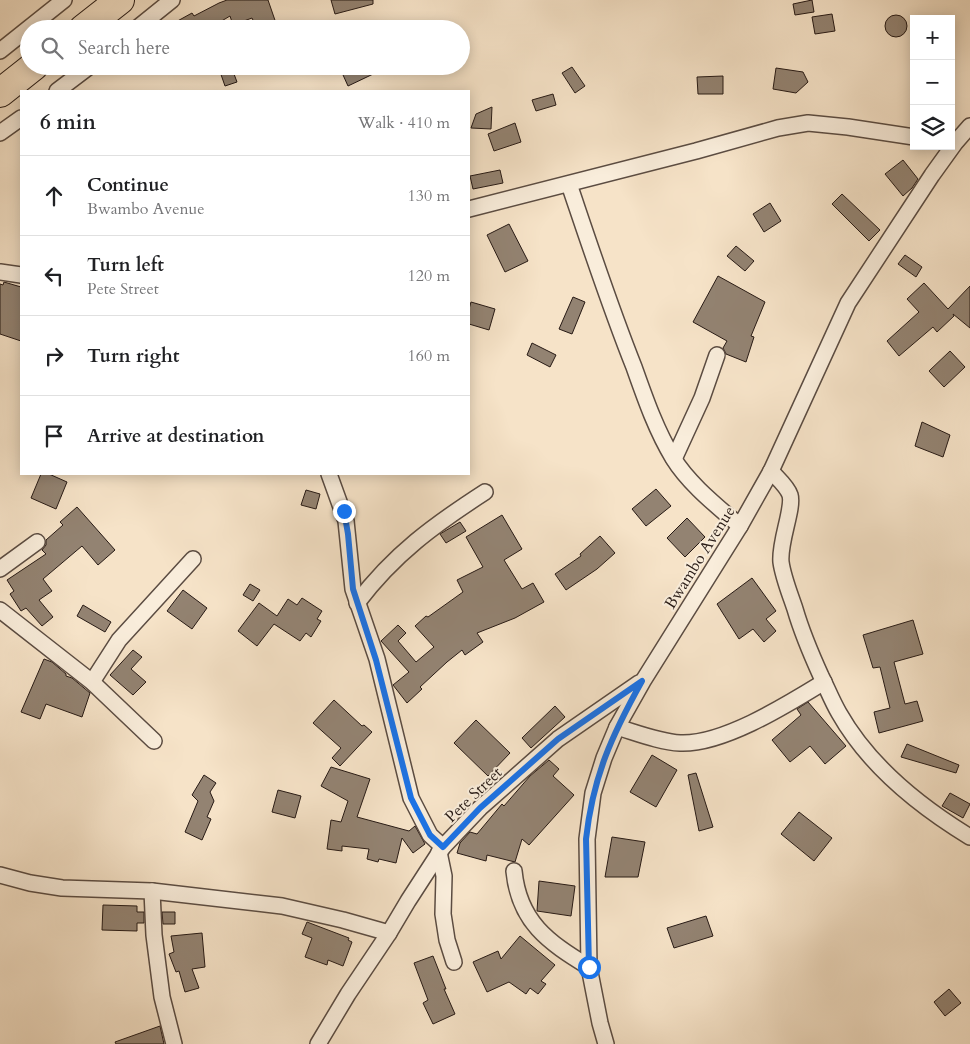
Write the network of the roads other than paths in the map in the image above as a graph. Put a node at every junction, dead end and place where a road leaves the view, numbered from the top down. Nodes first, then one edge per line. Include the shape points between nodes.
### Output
1 (64, 0) edge
2 (120, 0) edge
3 (172, 0) edge
4 (38, 20) edge
5 (94, 20) edge
6 (147, 20) edge
7 (20, 34) edge
8 (0, 50) edge
9 (22, 75) edge
10 (78, 75) edge
11 (58, 90) edge
12 (0, 92) edge
13 (20, 119) edge
14 (0, 134) edge
15 (910, 136) edge
16 (962, 137) edge
17 (570, 184) junction
18 (470, 209) edge
19 (0, 272) edge
20 (20, 275) edge
21 (718, 355) dead end
22 (674, 459) junction
23 (770, 471) junction
24 (329, 475) edge
25 (484, 492) dead end
26 (740, 526) junction
27 (37, 542) dead end
28 (193, 559) dead end
29 (0, 569) edge
30 (357, 603) junction
31 (0, 610) edge
32 (642, 681) junction
33 (92, 682) junction
34 (824, 682) junction
35 (617, 726) junction
36 (154, 741) dead end
37 (970, 837) edge
38 (441, 850) junction
39 (514, 871) dead end
40 (0, 875) edge
41 (152, 891) junction
42 (389, 933) junction
43 (454, 962) dead end
44 (589, 967) junction
45 (174, 1044) edge
46 (318, 1044) edge
47 (606, 1044) edge

1 - 4 street
2 - 5 highway
3 - 6 street
7 - 8 street
9 - 12 highway
10 - 11 street
13 - 14 street
15 - 17 street via 808,123 778,128
16 - 23 street, Bwambo Avenue via 848,303
17 - 18 street
17 - 22 street via 643,392
19 - 20 street
21 - 22 street
22 - 26 street via 709,500
23 - 26 street, Bwambo Avenue
23 - 34 street via 790,495 781,543 781,562 803,637
24 - 30 street via 346,521
25 - 30 street via 411,544
26 - 32 street, Bwambo Avenue
27 - 29 street
28 - 33 street via 119,640
30 - 38 street via 376,660 411,798
31 - 33 street
32 - 35 street, Bwambo Avenue
32 - 38 street, Pete Street via 558,739 480,808
33 - 36 street
34 - 35 street via 782,708 705,740 680,743
34 - 37 street via 840,714 874,761 907,793
35 - 44 street, Bwambo Avenue via 604,758 588,819
38 - 42 street, Pete Street
38 - 43 street via 443,914
39 - 44 street via 518,898 537,928 558,948
40 - 41 street via 62,888
41 - 42 street via 282,906
41 - 45 street via 162,997
42 - 46 street, Pete Street
44 - 47 street, Bwambo Avenue

